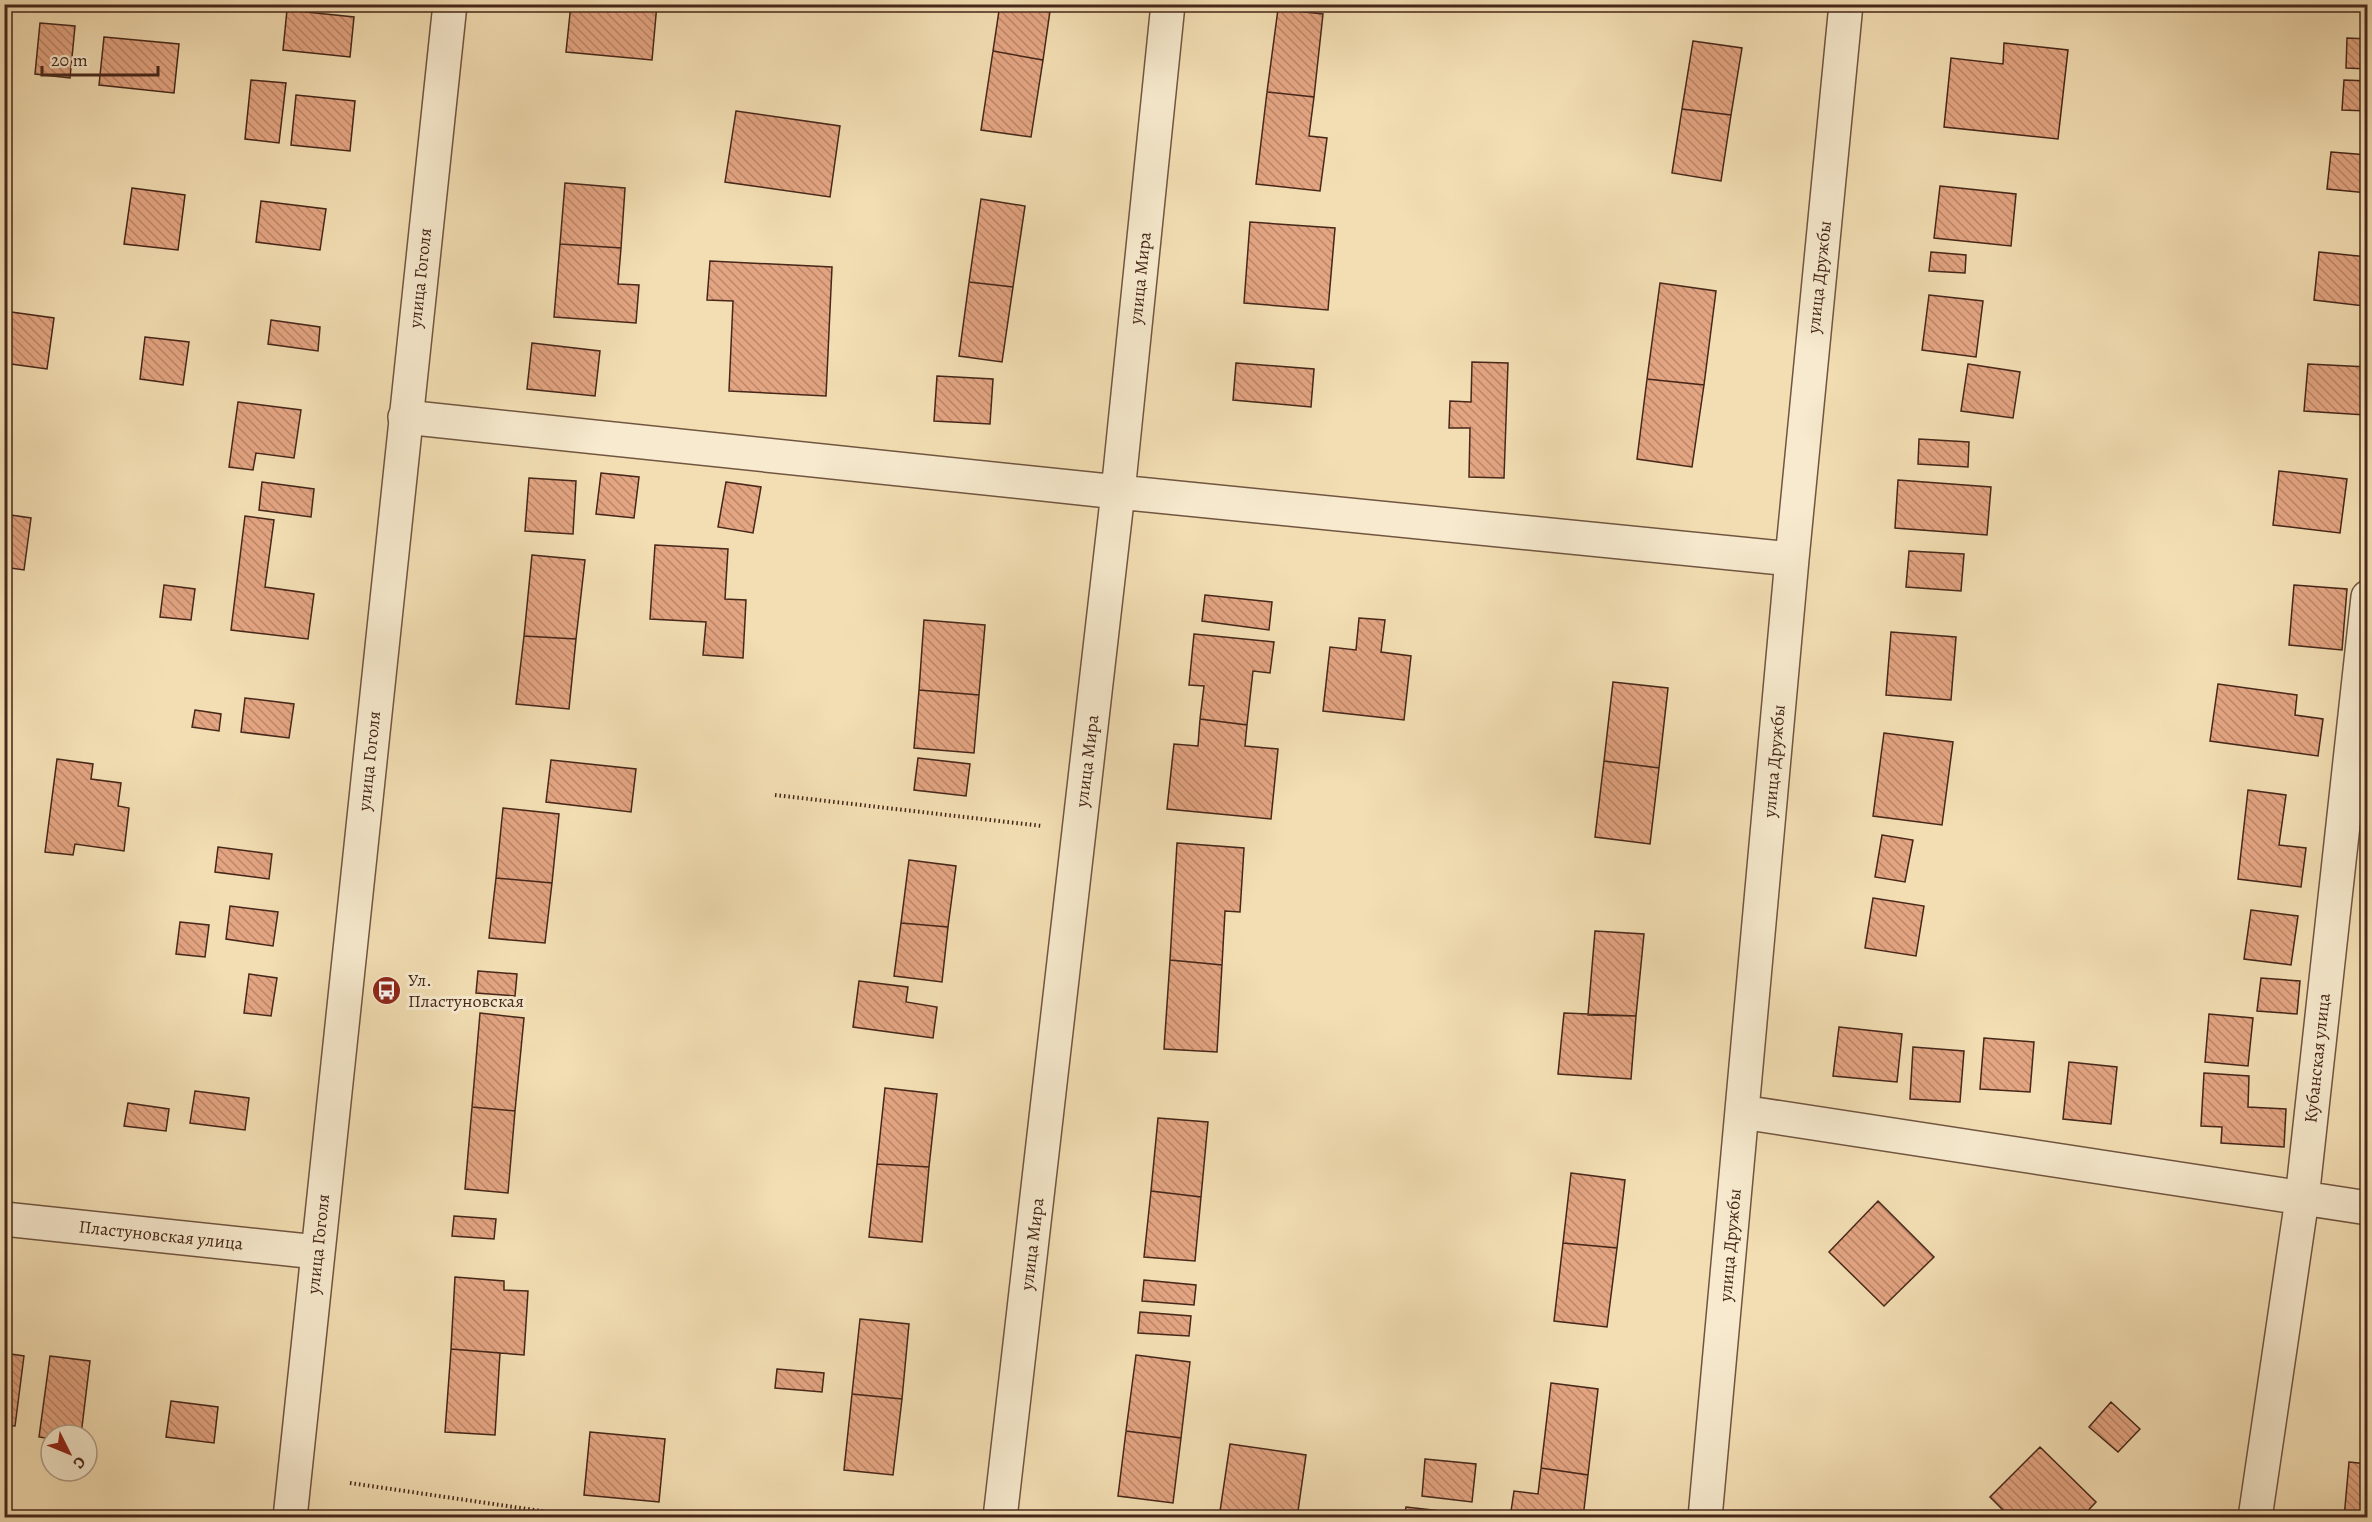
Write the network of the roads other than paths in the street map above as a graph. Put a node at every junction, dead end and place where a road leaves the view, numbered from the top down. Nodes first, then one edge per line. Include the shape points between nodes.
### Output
1 (450, 4) edge
2 (1168, 4) edge
3 (1846, 4) edge
4 (405, 417) junction
5 (1118, 492) junction
6 (1792, 559) junction
7 (2367, 597) edge
8 (1742, 1112) junction
9 (2302, 1199) junction
10 (2367, 1208) edge
11 (4, 1219) edge
12 (317, 1252) junction
13 (290, 1518) edge
14 (1000, 1518) edge
15 (1705, 1518) edge
16 (2255, 1518) edge

1 - 4 street, улица Гоголя
2 - 5 street, улица Мира
3 - 6 street, улица Дружбы
4 - 5 street
4 - 12 street, улица Гоголя
5 - 6 street
5 - 14 street, улица Мира
6 - 8 street, улица Дружбы
7 - 9 street, Кубанская улица
8 - 9 street
8 - 15 street, улица Дружбы
9 - 10 street
9 - 16 street, Кубанская улица
11 - 12 street, Пластуновская улица
12 - 13 street, улица Гоголя

